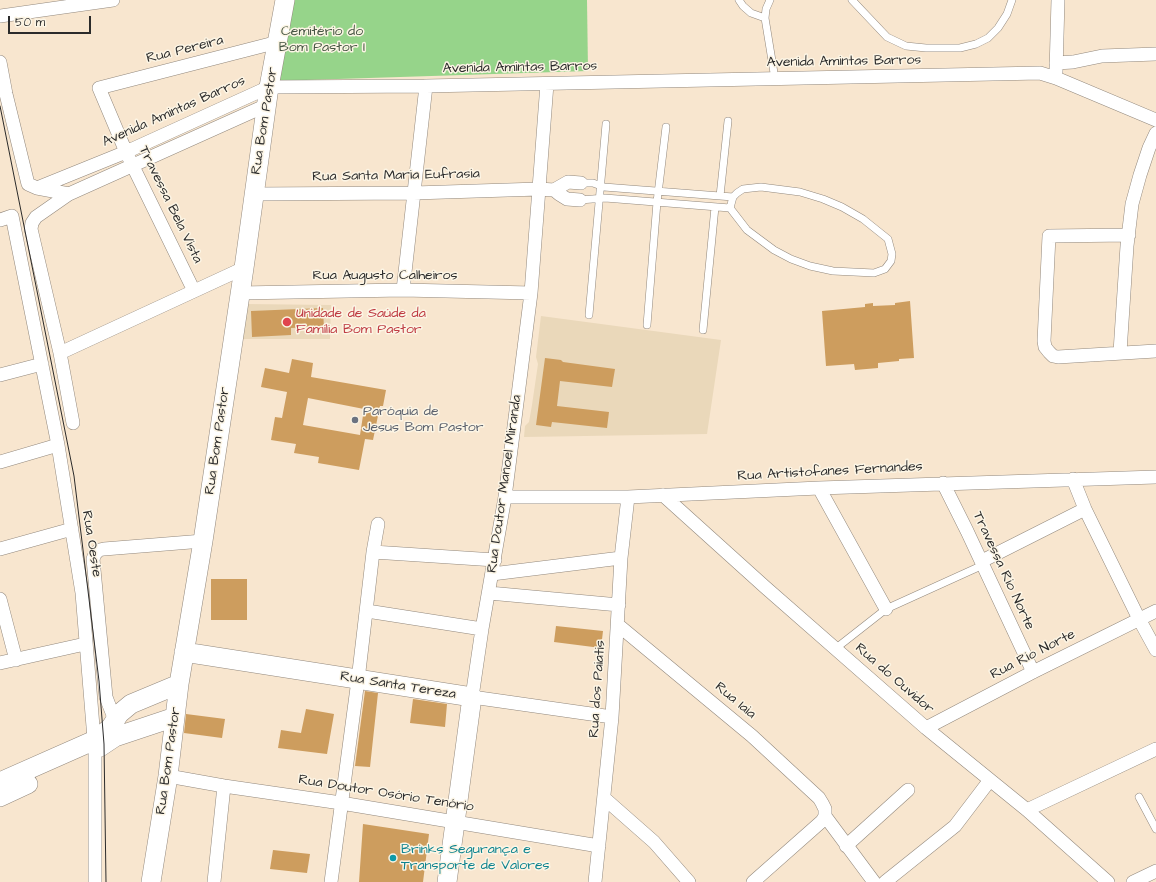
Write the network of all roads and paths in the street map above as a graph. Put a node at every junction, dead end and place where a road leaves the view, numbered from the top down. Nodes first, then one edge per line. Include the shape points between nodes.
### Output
1 (113, 0) edge
2 (285, 0) edge
3 (740, 0) edge
4 (770, 0) edge
5 (852, 0) edge
6 (1012, 0) edge
7 (1058, 0) edge
8 (0, 16) edge
9 (765, 18) junction
10 (278, 42) junction
11 (1156, 54) edge
12 (0, 62) edge
13 (1056, 63) junction
14 (1056, 78) junction
15 (775, 79) junction
16 (547, 84) junction
17 (426, 86) junction
18 (270, 87) junction
19 (99, 88) joint
20 (267, 105) junction
21 (1156, 120) edge
22 (728, 121) dead end
23 (606, 124) dead end
24 (666, 127) dead end
25 (1156, 133) edge
26 (126, 152) junction
27 (133, 166) junction
28 (581, 183) joint
29 (601, 186) junction
30 (37, 188) junction
31 (539, 189) junction
32 (554, 190) junction
33 (659, 191) junction
34 (414, 193) junction
35 (69, 194) junction
36 (254, 194) junction
37 (720, 196) junction
38 (733, 197) junction
39 (600, 198) junction
40 (580, 200) joint
41 (658, 202) junction
42 (715, 207) junction
43 (730, 208) junction
44 (6, 218) edge
45 (1129, 235) junction
46 (244, 268) junction
47 (403, 290) junction
48 (194, 291) junction
49 (240, 293) junction
50 (531, 294) junction
51 (590, 315) dead end
52 (647, 325) dead end
53 (703, 330) dead end
54 (1156, 351) edge
55 (1120, 352) junction
56 (60, 353) junction
57 (42, 364) junction
58 (0, 375) edge
59 (73, 423) dead end
60 (58, 445) junction
61 (0, 462) edge
62 (1156, 477) edge
63 (1073, 479) junction
64 (943, 483) junction
65 (819, 488) junction
66 (663, 495) junction
67 (505, 497) junction
68 (628, 497) junction
69 (1085, 509) junction
70 (378, 524) dead end
71 (72, 529) junction
72 (203, 541) junction
73 (0, 549) edge
74 (373, 552) junction
75 (621, 558) junction
76 (495, 560) junction
77 (982, 563) junction
78 (492, 574) junction
79 (489, 594) junction
80 (0, 599) edge
81 (619, 605) junction
82 (886, 609) junction
83 (367, 611) junction
84 (1156, 611) edge
85 (1139, 619) junction
86 (618, 625) junction
87 (482, 629) junction
88 (86, 644) junction
89 (835, 649) junction
90 (1156, 650) edge
91 (184, 652) junction
92 (16, 660) junction
93 (0, 663) edge
94 (1033, 672) junction
95 (358, 680) junction
96 (178, 684) junction
97 (472, 697) junction
98 (175, 717) junction
99 (612, 717) junction
100 (115, 720) junction
101 (926, 728) junction
102 (95, 745) junction
103 (1156, 749) edge
104 (168, 776) junction
105 (990, 780) junction
106 (0, 782) edge
107 (224, 786) junction
108 (908, 790) dead end
109 (0, 797) edge
110 (1139, 797) dead end
111 (604, 798) junction
112 (341, 802) junction
113 (1027, 810) junction
114 (825, 813) junction
115 (455, 822) junction
116 (1156, 829) edge
117 (599, 846) junction
118 (846, 846) junction
119 (1156, 871) edge
120 (95, 882) edge
121 (151, 882) edge
122 (214, 882) edge
123 (331, 882) edge
124 (447, 882) edge
125 (595, 882) edge
126 (689, 882) edge
127 (753, 882) edge
128 (874, 882) edge
129 (885, 882) edge
130 (1108, 882) edge
131 (1133, 882) edge

1 - 8 street
2 - 10 main road, Rua Bom Pastor
3 - 9 lane via 751,13
4 - 9 lane
5 - 6 lane via 887,37 906,46 926,48 960,48 988,38 1004,19
7 - 13 street
9 - 15 lane
10 - 18 main road, Rua Bom Pastor
10 - 19 street, Rua Pereira
11 - 13 street via 1102,56
12 - 30 street via 28,184
13 - 14 street
14 - 15 street, Avenida Amintas Barros via 1040,73
14 - 21 street, Avenida Amintas Barros
15 - 16 street, Avenida Amintas Barros
16 - 17 street, Avenida Amintas Barros
16 - 31 street, Rua Doutor Manoel Miranda
17 - 18 street, Avenida Amintas Barros
17 - 34 street
18 - 20 main road, Rua Bom Pastor
18 - 26 street, Avenida Amintas Barros
19 - 26 street, Travessa Bela Vista
20 - 27 street
20 - 36 main road, Rua Bom Pastor
22 - 37 lane
23 - 29 lane
24 - 33 lane
25 - 45 street via 1132,204
26 - 27 street, Travessa Bela Vista
26 - 30 street, Avenida Amintas Barros
27 - 35 street
27 - 48 street, Travessa Bela Vista
28 - 29 lane
28 - 32 street via 568,182
29 - 33 lane
29 - 39 lane
30 - 35 street
31 - 32 street, Rua Santa Maria Eufrasia
31 - 34 street, Rua Santa Maria Eufrasia
31 - 50 street, Rua Doutor Manoel Miranda
32 - 40 street via 567,199
33 - 37 lane
33 - 41 lane
34 - 36 street, Rua Santa Maria Eufrasia
34 - 47 street
35 - 56 street via 36,216 31,229
36 - 46 main road, Rua Bom Pastor
37 - 38 lane
38 - 43 lane
38 - 43 lane via 743,189 761,187 800,192 823,199 863,219 888,239 891,261 885,269 874,273 833,271 810,266 791,259 760,241 747,230
39 - 40 lane
39 - 41 lane
39 - 51 lane
41 - 42 lane
41 - 52 lane
42 - 43 lane
42 - 53 lane
44 - 57 street, Rua Oeste
45 - 55 street
45 - 55 street via 1049,236 1045,347 1053,356 1058,357
46 - 48 street
46 - 49 main road, Rua Bom Pastor
47 - 49 street, Rua Augusto Calheiros
47 - 50 street, Rua Augusto Calheiros
48 - 56 street
49 - 72 main road, Rua Bom Pastor
50 - 67 street, Rua Doutor Manoel Miranda
54 - 55 street
56 - 59 street
57 - 58 street
57 - 60 street, Rua Oeste
60 - 61 street
60 - 71 street, Rua Oeste
62 - 63 street, Rua Artistofanes Fernandes
63 - 64 street, Rua Artistofanes Fernandes
63 - 69 street
64 - 65 street, Rua Artistofanes Fernandes
64 - 77 street, Travessa Rio Norte
65 - 66 street, Rua Artistofanes Fernandes
65 - 82 street
66 - 68 street, Rua Artistofanes Fernandes
66 - 89 street, Rua do Ouvidor
67 - 68 street, Rua Artistofanes Fernandes
67 - 76 street, Rua Doutor Manoel Miranda
68 - 75 street, Rua dos Paiatis
69 - 77 street
69 - 85 street
70 - 74 street
71 - 73 street
71 - 88 street, Rua Oeste via 82,593
72 - 91 main road, Rua Bom Pastor
72 - 100 street via 104,549 95,554 93,559 106,697
74 - 76 street
74 - 83 street
75 - 78 street
75 - 81 street, Rua dos Paiatis
76 - 78 street, Rua Doutor Manoel Miranda
77 - 82 lane
77 - 94 street, Travessa Rio Norte
78 - 79 street, Rua Doutor Manoel Miranda
79 - 81 street
79 - 87 street, Rua Doutor Manoel Miranda
80 - 92 street
81 - 86 street, Rua dos Paiatis
82 - 89 lane
83 - 87 street
83 - 95 street
84 - 85 street, Rua Rio Norte
85 - 90 street
85 - 94 street, Rua Rio Norte
86 - 99 street, Rua dos Paiatis
86 - 114 street, Rua Iaia via 752,736 818,798
87 - 97 street, Rua Doutor Manoel Miranda
88 - 92 street
88 - 102 street, Rua Oeste
89 - 101 street, Rua do Ouvidor
91 - 95 main road, Rua Santa Tereza
91 - 96 main road, Rua Bom Pastor
92 - 93 street
94 - 101 street, Rua Rio Norte
95 - 97 main road, Rua Santa Tereza
95 - 112 street
96 - 98 main road, Rua Bom Pastor
96 - 100 main road via 131,704
97 - 99 street, Rua Santa Tereza
97 - 115 main road, Rua Doutor Manoel Miranda
98 - 102 main road
98 - 104 main road, Rua Bom Pastor
99 - 111 street, Rua dos Paiatis
100 - 102 main road
101 - 105 street, Rua do Ouvidor
102 - 106 main road
102 - 109 main road
102 - 120 street, Rua Oeste
103 - 113 street
104 - 107 street, Rua Doutor Osório Tenório
104 - 121 main road, Rua Bom Pastor
105 - 113 street, Rua do Ouvidor
105 - 129 street via 955,826
107 - 112 street, Rua Doutor Osório Tenório
107 - 122 street
108 - 118 street
110 - 116 lane
111 - 117 street, Rua dos Paiatis
111 - 126 street via 654,842
112 - 115 street, Rua Doutor Osório Tenório
112 - 123 street
113 - 130 street, Rua do Ouvidor
114 - 118 street, Rua Iaia
114 - 127 street via 822,821
115 - 117 street, Rua Doutor Osório Tenório
115 - 124 main road, Rua Doutor Manoel Miranda
117 - 125 street, Rua dos Paiatis
118 - 128 street, Rua Iaia
119 - 131 street

